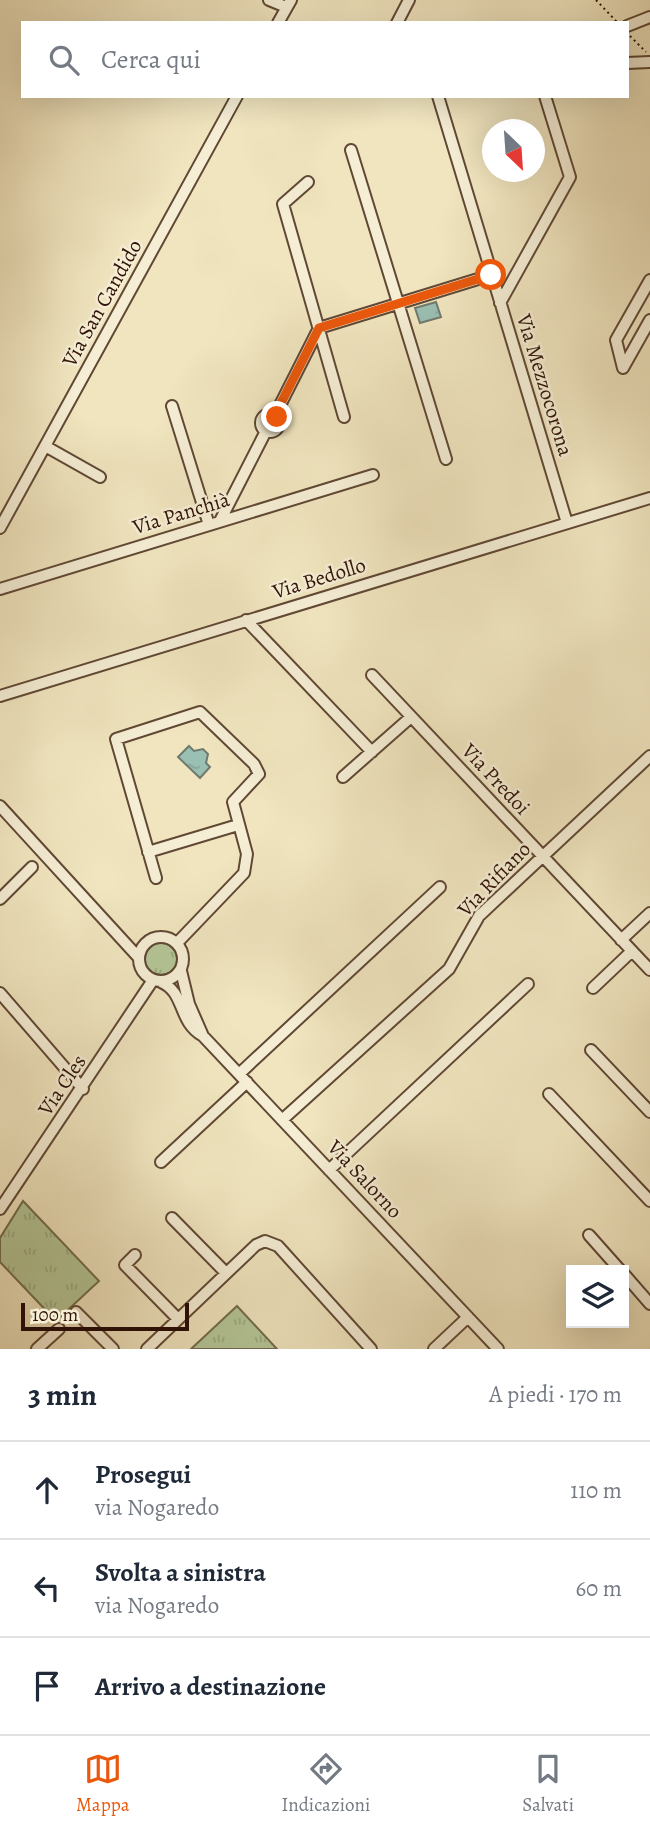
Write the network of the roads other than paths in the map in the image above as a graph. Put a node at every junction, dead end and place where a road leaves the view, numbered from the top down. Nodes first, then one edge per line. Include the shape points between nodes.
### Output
1 (269, 0) edge
2 (409, 0) edge
3 (288, 4) edge
4 (650, 17) edge
5 (279, 21) edge
6 (398, 21) edge
7 (629, 25) edge
8 (650, 62) edge
9 (629, 63) edge
10 (236, 98) edge
11 (439, 98) edge
12 (546, 98) edge
13 (351, 150) dead end
14 (308, 182) dead end
15 (491, 275) junction
16 (650, 280) edge
17 (398, 302) junction
18 (500, 303) junction
19 (650, 320) edge
20 (319, 328) junction
21 (172, 406) dead end
22 (344, 417) dead end
23 (45, 446) junction
24 (446, 459) dead end
25 (373, 475) dead end
26 (100, 477) dead end
27 (650, 498) edge
28 (214, 523) junction
29 (567, 523) junction
30 (0, 528) edge
31 (0, 589) edge
32 (246, 620) junction
33 (372, 675) dead end
34 (0, 696) edge
35 (411, 717) junction
36 (372, 752) junction
37 (650, 756) edge
38 (343, 777) dead end
39 (0, 806) edge
40 (238, 825) junction
41 (148, 852) junction
42 (542, 856) junction
43 (32, 867) dead end
44 (156, 878) dead end
45 (440, 887) dead end
46 (0, 899) edge
47 (650, 912) edge
48 (116, 933) junction
49 (150, 940) junction
50 (621, 940) junction
51 (177, 943) junction
52 (632, 951) junction
53 (139, 958) junction
54 (650, 970) edge
55 (181, 971) junction
56 (157, 981) junction
57 (528, 984) dead end
58 (593, 988) dead end
59 (2, 999) edge
60 (203, 1036) junction
61 (591, 1049) dead end
62 (243, 1078) junction
63 (83, 1089) junction
64 (548, 1094) dead end
65 (650, 1112) edge
66 (282, 1120) junction
67 (161, 1162) dead end
68 (329, 1170) junction
69 (650, 1200) edge
70 (0, 1209) edge
71 (172, 1218) dead end
72 (589, 1236) dead end
73 (135, 1255) dead end
74 (615, 1265) edge
75 (226, 1273) junction
76 (629, 1280) edge
77 (650, 1304) edge
78 (76, 1312) dead end
79 (468, 1317) junction
80 (178, 1319) junction
81 (59, 1329) dead end
82 (37, 1349) edge
83 (113, 1349) edge
84 (147, 1349) edge
85 (371, 1349) edge
86 (434, 1349) edge
87 (498, 1349) edge

1 - 3 street
2 - 6 street
3 - 5 street
4 - 7 street
8 - 9 street
10 - 23 street, Via San Candido
11 - 15 street, Via Mezzocorona
12 - 18 street via 570,177
13 - 17 street
14 - 20 street via 283,204
15 - 17 street
15 - 18 street, Via Mezzocorona
16 - 19 street via 616,340 622,368
17 - 20 street
17 - 24 street
18 - 29 street, Via Mezzocorona
20 - 22 street
20 - 28 street via 275,415 279,425 266,431
21 - 28 street
23 - 26 street
23 - 30 street, Via San Candido
25 - 28 street, Via Panchià
27 - 29 street, Via Bedollo
28 - 31 street, Via Panchià
29 - 32 street, Via Bedollo
32 - 34 street, Via Bedollo
32 - 36 street
33 - 35 street, Via Predoi
35 - 36 street
35 - 42 street, Via Predoi
36 - 38 street
37 - 42 street, Via Rifiano
39 - 48 street
40 - 41 street
40 - 41 street via 233,802 256,779 258,769 205,715 195,713 116,739
40 - 51 street via 247,854 244,873
41 - 44 street
42 - 50 street, Via Predoi
42 - 66 street, Via Rifiano via 478,916 449,969
43 - 46 street
45 - 62 street
47 - 50 street
48 - 49 street
48 - 53 street
49 - 51 street via 164,937
49 - 53 street
50 - 52 street, Via Predoi
51 - 55 street via 184,956
52 - 54 street, Via Predoi
52 - 58 street
53 - 56 street via 142,972
55 - 56 street via 173,979
55 - 60 street, Via Salorno
56 - 60 street, Via Salorno via 176,993 187,1024
56 - 63 street, Via Cles
57 - 68 street
59 - 63 street
60 - 62 street, Via Salorno
61 - 65 street
62 - 66 street, Via Salorno
62 - 67 street
63 - 70 street, Via Cles
64 - 69 street
66 - 68 street, Via Salorno
68 - 79 street, Via Salorno
71 - 75 street
72 - 74 street
73 - 80 street via 125,1265
75 - 80 street
75 - 85 street via 256,1245 272,1242
76 - 77 street
78 - 83 street
79 - 86 street
79 - 87 street, Via Salorno
80 - 84 street
81 - 82 street

